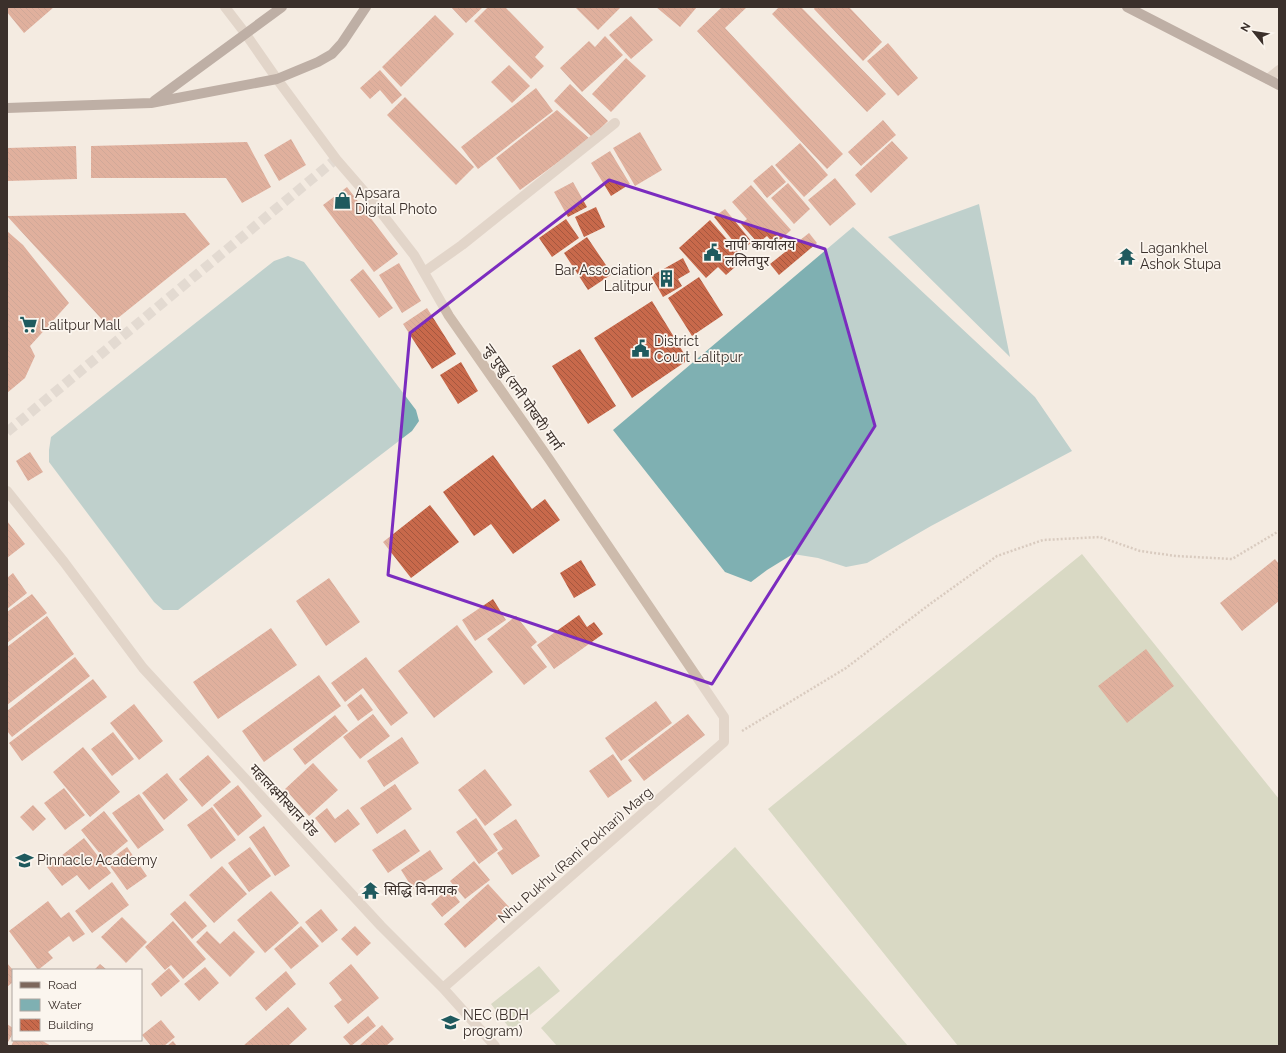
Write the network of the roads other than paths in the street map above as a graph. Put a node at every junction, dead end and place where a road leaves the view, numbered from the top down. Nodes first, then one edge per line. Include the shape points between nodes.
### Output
1 (225, 7) edge
2 (282, 7) edge
3 (366, 7) edge
4 (1127, 7) edge
5 (245, 33) junction
6 (1279, 70) edge
7 (277, 79) junction
8 (1268, 79) junction
9 (1279, 85) edge
10 (151, 103) junction
11 (7, 108) edge
12 (615, 123) dead end
13 (424, 272) junction
14 (7, 491) edge
15 (724, 742) joint
16 (443, 988) junction
17 (495, 1046) edge

1 - 5 street, न्हु पुखु (रानी पोखरी) मार्ग
2 - 5 main road
3 - 7 main road via 332,54
4 - 8 main road
5 - 7 street, न्हु पुखु (रानी पोखरी) मार्ग
5 - 10 main road
6 - 8 street
7 - 10 main road
7 - 13 street, न्हु पुखु (रानी पोखरी) मार्ग via 336,159 414,255
8 - 9 main road
10 - 11 main road
12 - 13 street via 462,245
13 - 15 street, न्हु पुखु (रानी पोखरी) मार्ग via 449,316 724,717
14 - 16 street, महालक्ष्मीस्थान रोड via 143,668 381,926
15 - 16 street, Nhu Pukhu (Rani Pokhari) Marg
16 - 17 street, महालक्ष्मीस्थान रोड

